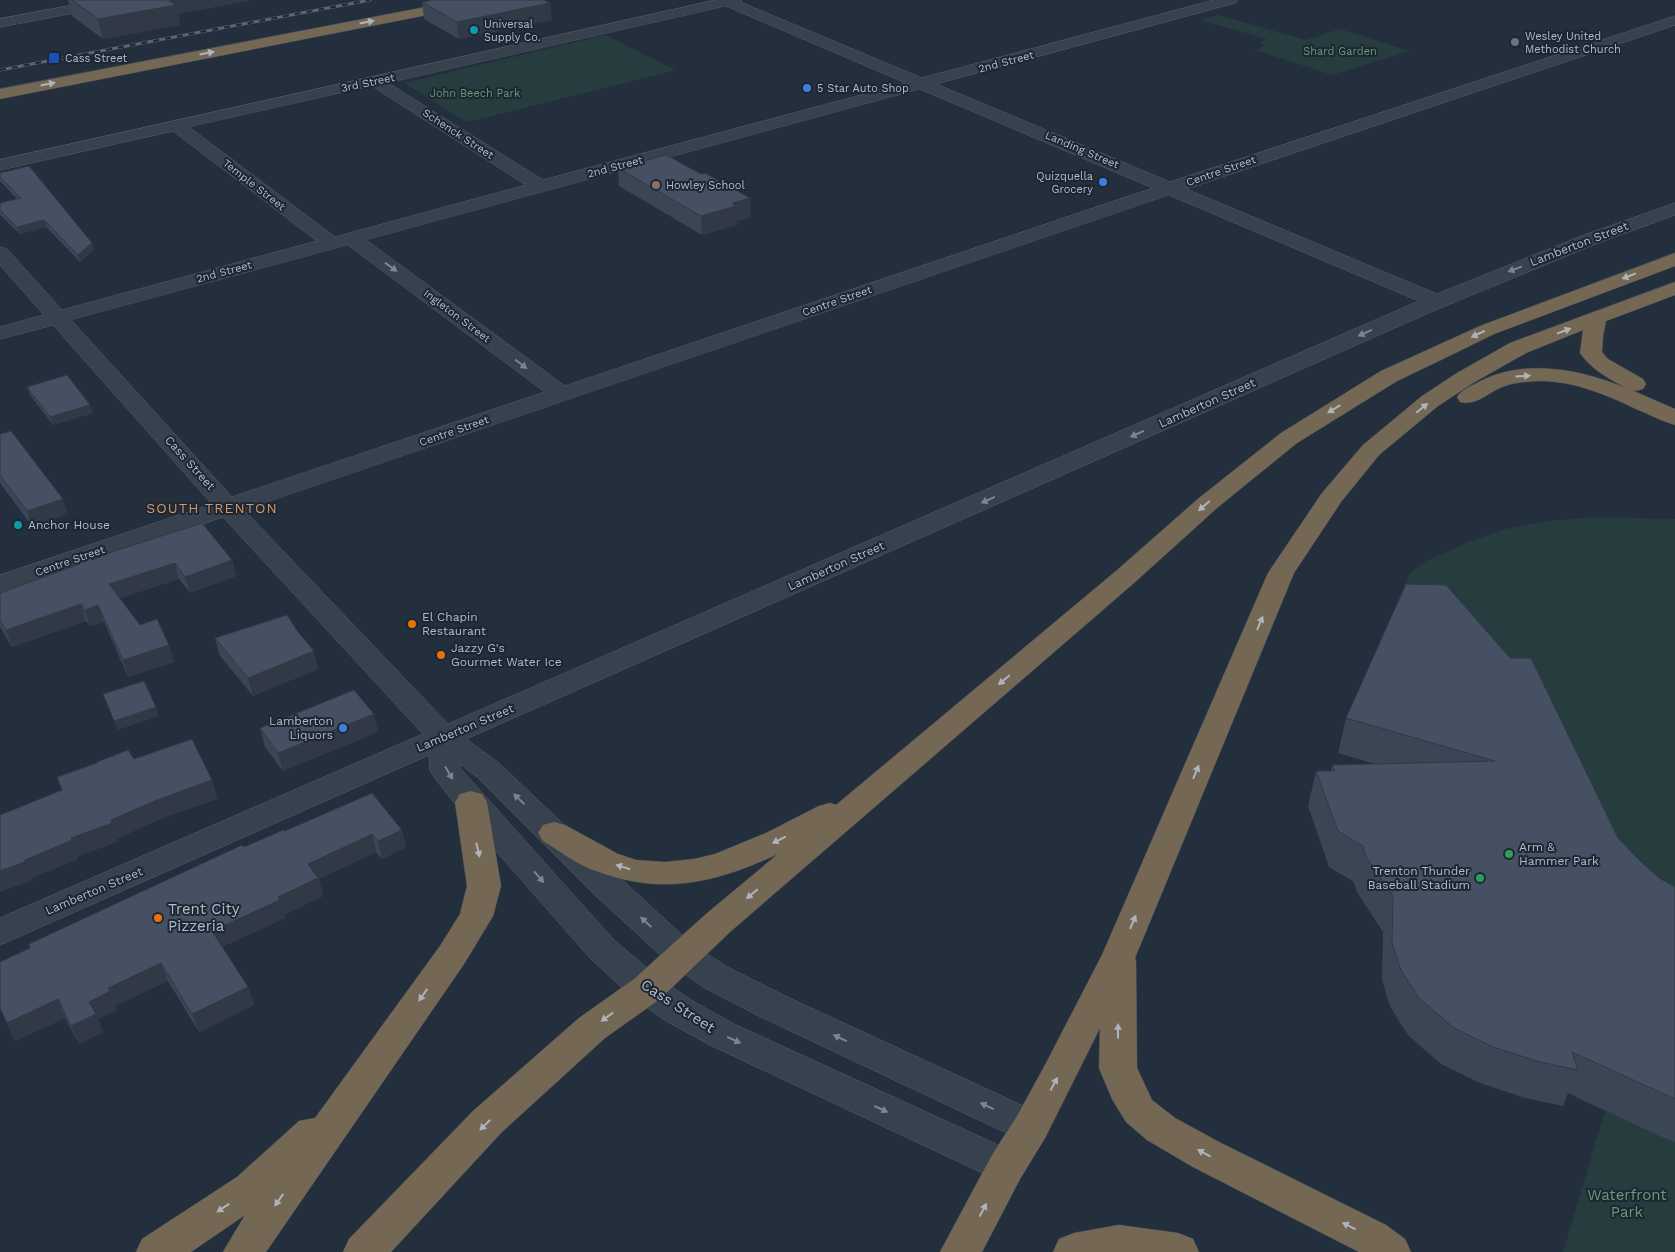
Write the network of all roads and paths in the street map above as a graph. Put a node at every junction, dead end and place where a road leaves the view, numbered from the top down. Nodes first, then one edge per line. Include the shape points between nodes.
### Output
1 (122, 0) edge
2 (419, 0) edge
3 (483, 0) edge
4 (1230, 0) edge
5 (731, 1) edge
6 (1675, 20) edge
7 (0, 23) edge
8 (0, 80) edge
9 (375, 81) junction
10 (924, 84) junction
11 (0, 94) edge
12 (177, 126) junction
13 (0, 165) edge
14 (541, 187) junction
15 (1171, 188) junction
16 (1675, 209) edge
17 (351, 238) junction
18 (331, 244) junction
19 (0, 253) edge
20 (1675, 259) edge
21 (1675, 288) edge
22 (1436, 301) junction
23 (57, 317) junction
24 (1597, 318) junction
25 (0, 333) edge
26 (562, 394) junction
27 (1675, 403) edge
28 (1675, 418) edge
29 (1371, 450) junction
30 (229, 508) junction
31 (0, 584) edge
32 (443, 737) junction
33 (869, 795) junction
34 (471, 802) junction
35 (554, 833) junction
36 (0, 932) edge
37 (682, 955) junction
38 (1119, 955) junction
39 (646, 989) junction
40 (353, 1096) junction
41 (1031, 1127) junction
42 (1006, 1167) junction
43 (157, 1252) edge
44 (244, 1252) edge
45 (364, 1252) edge
46 (961, 1252) edge
47 (1074, 1252) edge
48 (1178, 1252) edge
49 (1390, 1252) edge

1 - 7 street
2 - 8 highway
11 -> 3 highway
4 - 10 street, 2nd Street
5 - 9 street, 3rd Street
5 - 10 street, Landing Street
6 - 15 street, Centre Street
9 - 12 street, 3rd Street
9 - 14 street, Schenck Street
10 - 14 street, 2nd Street
10 - 15 street, Landing Street
12 - 13 street, 3rd Street
12 - 18 street, Temple Street
14 - 17 street, 2nd Street
15 - 22 street, Landing Street
15 - 26 street, Centre Street
16 -> 22 street, Lamberton Street
17 - 18 street, 2nd Street
17 -> 26 street, Ingleton Street
18 - 23 street, 2nd Street
19 - 23 street, Cass Street
20 -> 33 highway via 1487,330 1435,354 1389,376 1289,438 1208,502
21 - 24 highway
22 -> 32 street, Lamberton Street
23 - 25 street, 2nd Street
23 - 30 street, Cass Street
24 - 27 highway via 1591,353 1600,364
29 -> 24 highway via 1430,401 1466,378 1518,348
26 - 30 street, Centre Street
29 -> 28 highway via 1422,430 1496,381 1520,375 1588,381
38 -> 29 highway via 1281,573 1331,498
30 - 31 street, Centre Street
30 - 32 street, Cass Street
32 -> 34 street, Cass Street via 445,770
35 -> 32 street, Cass Street via 488,770
32 - 36 street, Lamberton Street
33 -> 35 highway via 741,858 705,870 668,874 635,871 607,862
33 -> 37 highway
34 -> 39 street, Cass Street via 602,949
34 -> 40 highway via 484,886 476,916
37 -> 35 street, Cass Street
37 - 39 highway
41 -> 37 street, Cass Street via 772,1006 717,978
41 -> 38 highway
49 -> 38 highway via 1372,1238 1207,1155 1161,1129 1139,1111 1118,1068
39 -> 42 street, Cass Street via 722,1035
39 -> 45 highway via 592,1028 487,1122
40 -> 43 highway via 251,1189
40 -> 44 highway
41 - 42 highway
46 -> 42 highway
47 - 48 highway via 1119,1243

